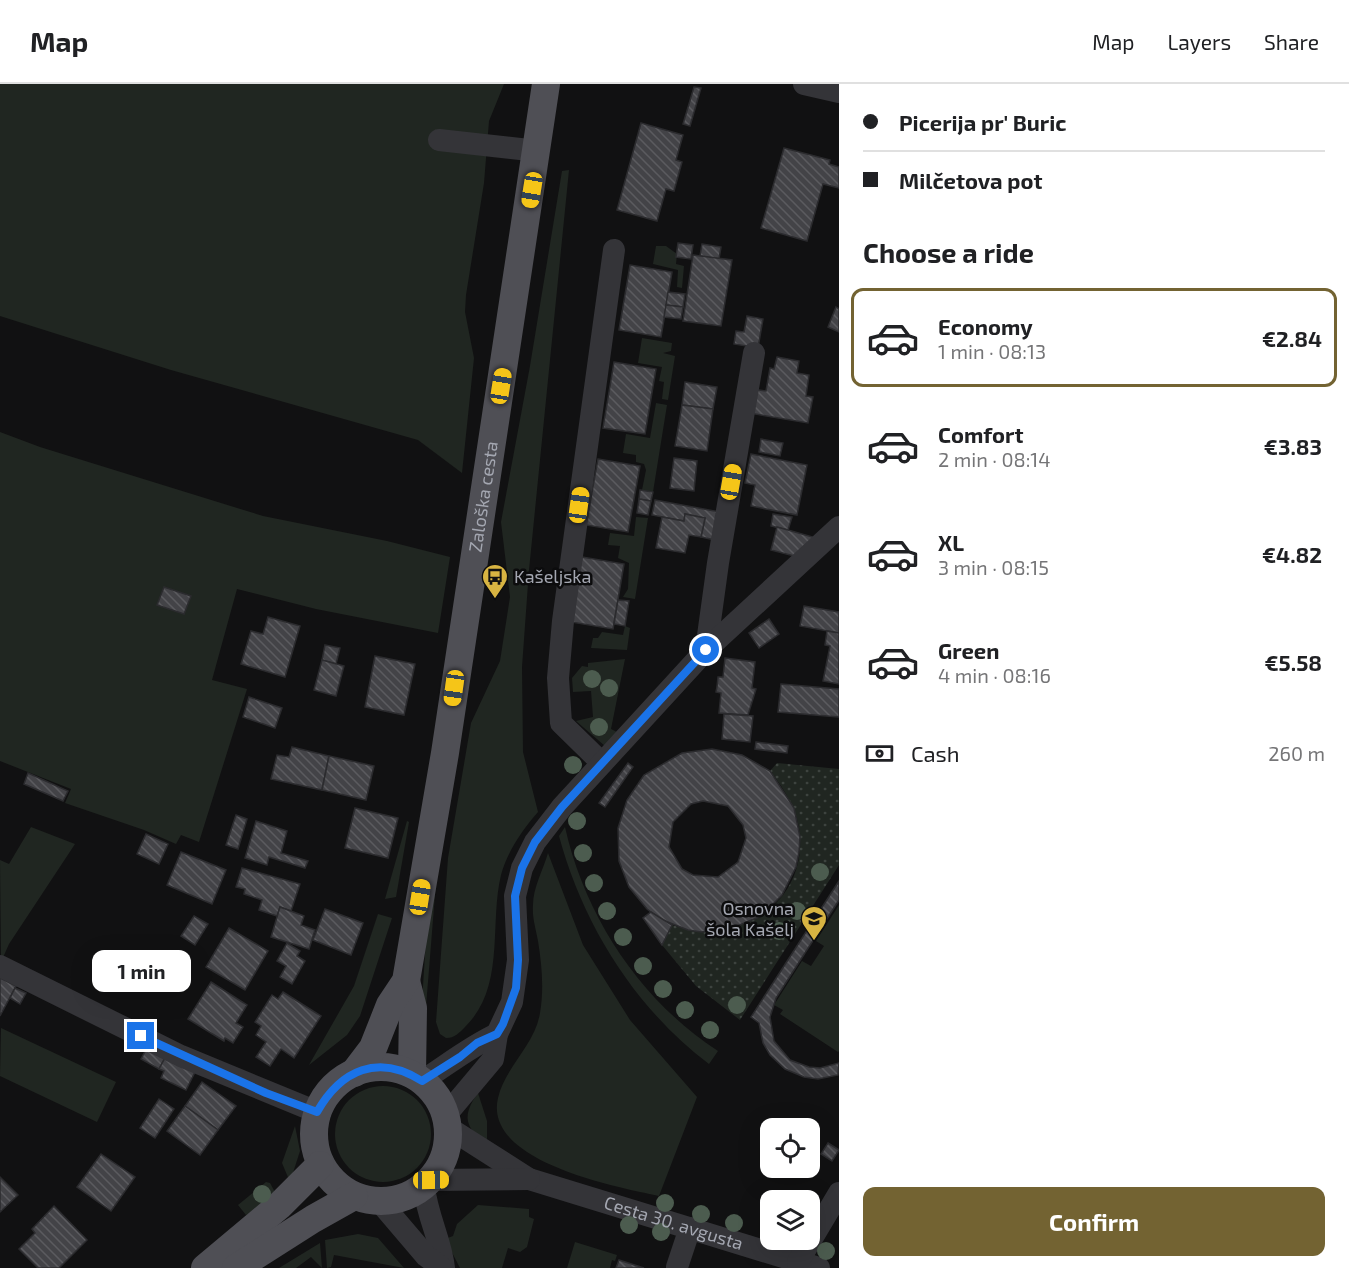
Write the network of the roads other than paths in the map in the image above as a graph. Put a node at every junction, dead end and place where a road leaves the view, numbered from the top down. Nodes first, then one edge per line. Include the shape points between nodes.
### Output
1 (546, 84) edge
2 (804, 84) edge
3 (839, 93) edge
4 (439, 140) dead end
5 (538, 151) junction
6 (614, 250) dead end
7 (754, 353) dead end
8 (839, 527) edge
9 (706, 650) junction
10 (602, 763) junction
11 (0, 966) edge
12 (406, 981) junction
13 (497, 1034) junction
14 (354, 1073) junction
15 (417, 1078) junction
16 (317, 1112) junction
17 (447, 1121) junction
18 (321, 1165) junction
19 (529, 1179) junction
20 (428, 1184) junction
21 (839, 1193) edge
22 (367, 1199) junction
23 (690, 1228) junction
24 (757, 1259) edge
25 (809, 1265) edge
26 (677, 1267) edge
27 (205, 1268) edge
28 (236, 1268) edge
29 (443, 1268) edge

1 - 5 main road, Zaloška cesta
2 - 3 street
4 - 5 street
5 - 12 main road, Zaloška cesta
6 - 10 street via 558,678 561,723
7 - 9 street via 717,562
8 - 9 street
9 - 10 street
10 - 13 street via 547,825 522,868 514,903 516,988
11 - 16 street via 181,1056
12 - 14 main road, Zaloška cesta via 390,1005 373,1048
12 - 15 main road, Zaloška cesta via 413,1008
13 - 15 street
13 - 17 street via 493,1059
14 - 15 main road via 383,1067
14 - 16 main road via 339,1082
15 - 17 main road via 437,1096
16 - 18 main road via 315,1147
17 - 19 street, Cesta 30. avgusta
17 - 20 main road via 444,1156
18 - 22 main road via 340,1189
18 - 27 main road
19 - 20 street, Cesta 30. avgusta
19 - 23 street, Cesta 30. avgusta
20 - 22 main road via 408,1196
20 - 29 street via 426,1207 442,1248
21 - 25 street
22 - 28 main road via 313,1219
22 - 29 street
23 - 24 street, Cesta 30. avgusta
23 - 26 street
24 - 25 street, Cesta 30. avgusta

